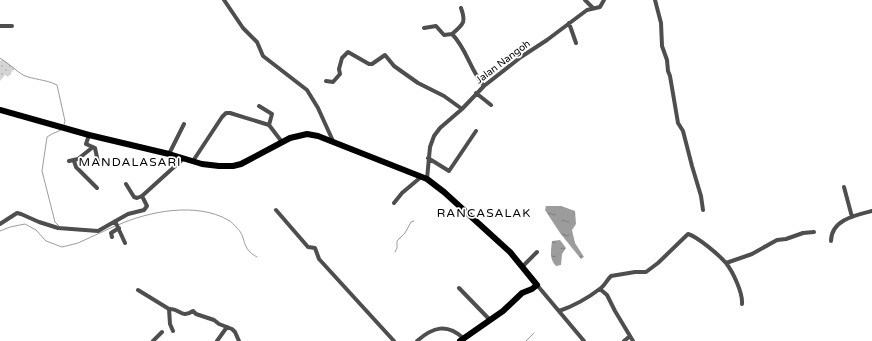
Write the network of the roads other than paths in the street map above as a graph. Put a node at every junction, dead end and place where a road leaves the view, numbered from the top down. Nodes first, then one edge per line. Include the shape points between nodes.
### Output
1 (224, 0) edge
2 (584, 0) edge
3 (604, 0) edge
4 (655, 0) edge
5 (461, 8) dead end
6 (594, 9) junction
7 (569, 23) junction
8 (0, 26) edge
9 (12, 26) dead end
10 (424, 28) dead end
11 (452, 34) junction
12 (576, 43) dead end
13 (326, 81) dead end
14 (484, 86) junction
15 (476, 93) junction
16 (491, 105) dead end
17 (259, 106) dead end
18 (462, 109) junction
19 (0, 110) edge
20 (184, 124) dead end
21 (268, 125) junction
22 (476, 131) dead end
23 (89, 135) junction
24 (333, 141) junction
25 (282, 142) junction
26 (93, 147) junction
27 (169, 154) junction
28 (184, 158) junction
29 (428, 158) junction
30 (193, 161) junction
31 (98, 162) dead end
32 (424, 178) junction
33 (126, 184) dead end
34 (844, 187) dead end
35 (97, 188) dead end
36 (142, 196) junction
37 (394, 203) dead end
38 (276, 210) dead end
39 (703, 210) dead end
40 (872, 211) edge
41 (852, 217) junction
42 (0, 224) edge
43 (117, 225) junction
44 (814, 232) dead end
45 (112, 236) dead end
46 (831, 241) dead end
47 (125, 243) dead end
48 (537, 252) dead end
49 (726, 263) junction
50 (522, 267) junction
51 (537, 285) junction
52 (460, 288) dead end
53 (600, 289) junction
54 (138, 290) dead end
55 (742, 304) dead end
56 (169, 309) junction
57 (559, 311) junction
58 (488, 318) junction
59 (227, 327) junction
60 (173, 331) dead end
61 (162, 332) dead end
62 (630, 336) junction
63 (462, 340) edge
64 (153, 341) edge
65 (217, 341) edge
66 (238, 341) edge
67 (394, 341) edge
68 (417, 341) edge
69 (584, 341) edge
70 (624, 341) edge
71 (633, 341) edge

1 - 24 street via 243,28 257,42 263,56 307,90
2 - 6 street
3 - 6 street, Jalan Nangoh via 600,7
4 - 39 street via 678,123 683,131 702,196
5 - 11 street via 464,22
6 - 7 street, Jalan Nangoh via 587,10
7 - 12 street
7 - 14 street, Jalan Nangoh
8 - 9 street
10 - 11 street via 436,26 446,36
11 - 14 street via 460,41 472,70
13 - 18 street via 333,82 339,76 342,58 347,52 369,64 385,55 394,66 418,83 444,96
14 - 15 street, Jalan Nangoh
15 - 16 street
15 - 18 street, Jalan Nangoh
17 - 21 street via 273,115
18 - 29 street, Jalan Nangoh via 436,133
19 - 23 main road
20 - 27 street
21 - 25 street
21 - 30 street via 226,113
22 - 29 street via 449,171
23 - 26 street via 86,144
23 - 27 main road
24 - 25 main road via 307,134
24 - 32 main road
25 - 30 main road via 233,166 209,166
26 - 31 street via 97,151
26 - 35 street via 72,161
27 - 28 main road
28 - 30 main road
28 - 36 street
29 - 32 street, Jalan Nangoh
32 - 37 street via 402,193
32 - 50 main road via 444,192 510,252
33 - 36 street via 134,197
34 - 41 street
36 - 43 street via 145,210 128,214
38 - 67 street via 308,247 315,248 319,259
40 - 41 street
41 - 46 street via 833,230
42 - 43 street via 17,213 58,228 95,231
43 - 45 street via 111,233
43 - 47 street
44 - 49 street via 773,241 752,254
48 - 50 street
49 - 53 street via 702,242 688,234 646,272 611,276
49 - 55 street via 737,284
50 - 51 main road
51 - 57 street
51 - 58 main road via 532,290 522,293 503,311
52 - 58 street
53 - 57 street
53 - 62 street
54 - 56 street
56 - 59 street via 184,315 193,311
56 - 60 street
57 - 69 street
58 - 63 main road via 480,328
59 - 65 street
59 - 66 street via 235,332
61 - 64 street
62 - 70 street
62 - 71 street
63 - 68 street via 458,334 443,329 431,330

